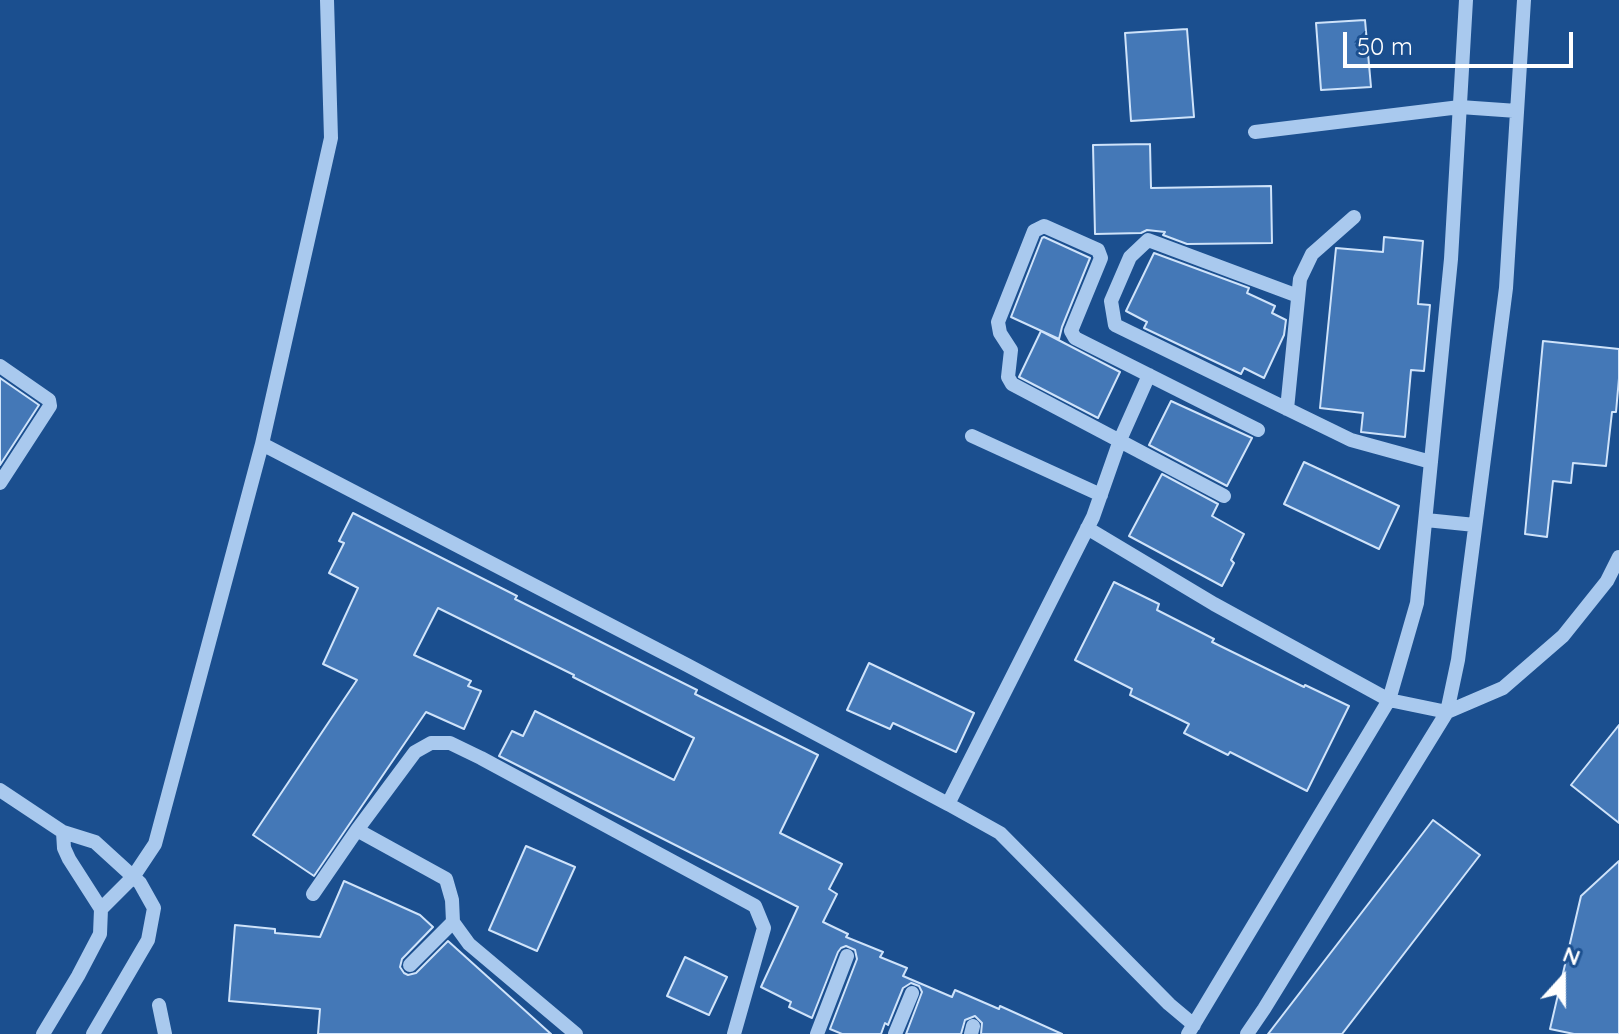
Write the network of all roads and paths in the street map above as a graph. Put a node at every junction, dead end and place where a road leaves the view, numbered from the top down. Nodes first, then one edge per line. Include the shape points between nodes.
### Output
1 (327, 0) edge
2 (1466, 0) edge
3 (1524, 0) edge
4 (1460, 107) junction
5 (1517, 111) junction
6 (1255, 132) dead end
7 (1354, 217) dead end
8 (1298, 296) junction
9 (0, 366) edge
10 (1149, 375) junction
11 (1287, 409) junction
12 (1258, 430) dead end
13 (972, 436) dead end
14 (1120, 440) junction
15 (262, 444) junction
16 (1431, 462) junction
17 (0, 483) edge
18 (1101, 495) junction
19 (1224, 496) dead end
20 (1426, 520) junction
21 (1475, 525) junction
22 (1087, 528) junction
23 (1617, 565) edge
24 (1389, 700) junction
25 (1447, 712) junction
26 (0, 790) edge
27 (948, 804) junction
28 (357, 830) junction
29 (63, 832) junction
30 (133, 877) junction
31 (313, 894) dead end
32 (101, 909) junction
33 (453, 922) junction
34 (847, 956) dead end
35 (410, 965) dead end
36 (912, 993) dead end
37 (159, 1005) dead end
38 (1191, 1030) edge
39 (736, 1033) edge
40 (43, 1034) edge
41 (93, 1034) edge
42 (165, 1034) edge
43 (576, 1034) edge
44 (817, 1034) edge
45 (895, 1034) edge
46 (1247, 1034) edge

1 - 15 street via 331,138
2 - 4 street
3 - 5 street
4 - 5 street
4 - 6 street
4 - 16 street
5 - 21 street via 1506,288
7 - 8 street via 1312,254
8 - 11 street
8 - 11 street via 1148,240 1130,257 1111,301 1115,325
9 - 17 street via 49,400 50,406
10 - 12 street
10 - 14 street
10 - 14 street via 1075,338 1071,331 1101,258 1098,250 1044,226 1034,231 998,322 1011,350 1008,377 1012,384
11 - 16 street via 1351,440
13 - 18 street
14 - 18 street
14 - 19 street
15 - 27 street
15 - 30 street via 155,844
16 - 20 street
18 - 22 street
20 - 21 street
20 - 24 street via 1417,603
21 - 25 street
22 - 24 street
22 - 27 street
23 - 25 street via 1563,636 1503,688
24 - 25 street
24 - 38 street
25 - 46 street
26 - 29 street
27 - 38 street via 1000,833
28 - 31 street
28 - 33 street via 446,879
28 - 39 street via 415,752 431,743 450,743 481,758 755,906 764,928
29 - 30 street via 95,842
29 - 32 street via 69,859
30 - 32 street
30 - 41 street via 154,908 148,940
32 - 40 street via 100,934
33 - 35 street
33 - 43 street via 469,944
34 - 44 street
36 - 45 street
37 - 42 street

